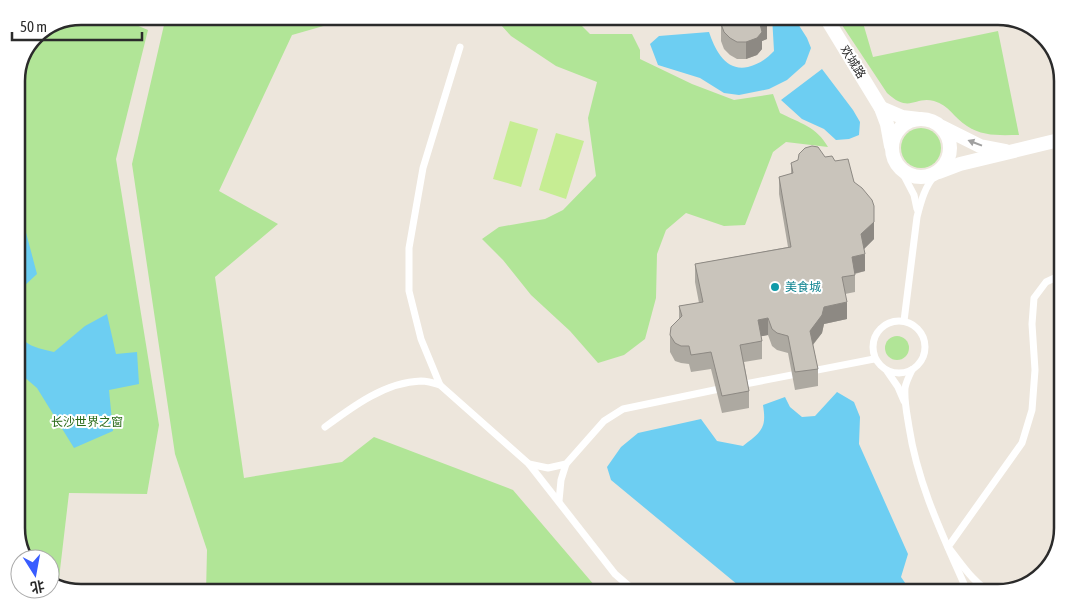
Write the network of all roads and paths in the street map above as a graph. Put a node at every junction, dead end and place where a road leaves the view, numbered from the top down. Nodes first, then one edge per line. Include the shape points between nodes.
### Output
1 (830, 25) edge
2 (460, 47) dead end
3 (881, 108) junction
4 (919, 119) junction
5 (935, 123) junction
6 (1054, 141) edge
7 (892, 148) junction
8 (1019, 151) junction
9 (901, 170) junction
10 (936, 174) junction
11 (918, 217) junction
12 (1054, 278) edge
13 (904, 321) junction
14 (874, 359) junction
15 (912, 370) junction
16 (886, 371) junction
17 (440, 384) junction
18 (906, 406) junction
19 (325, 427) dead end
20 (529, 464) junction
21 (566, 464) junction
22 (559, 501) junction
23 (948, 547) junction
24 (627, 584) edge
25 (964, 584) edge
26 (980, 584) edge

1 - 3 street, 欢城路
2 - 17 lane via 423,168 409,248 409,291 421,339
3 - 4 street via 902,117
3 - 7 street, 欢城路 via 888,124
4 - 5 street
4 - 7 street via 903,125
8 -> 5 street via 980,146
5 - 10 street via 942,128 950,144 948,161
6 - 8 street
7 - 9 street
8 - 10 street via 960,164
9 - 10 street via 918,178
9 - 11 lane via 914,195
10 - 11 lane via 928,182
11 - 13 lane
12 - 23 lane via 1046,282 1034,298 1032,410 1022,444
13 - 14 lane via 888,323 875,334 872,342
13 - 15 lane via 920,331 926,348 924,357
14 - 16 lane
14 - 21 lane via 623,409 604,422
15 - 16 lane via 903,373
15 - 18 lane via 906,386
16 - 18 lane
17 - 19 lane via 422,380 382,391 349,408
17 - 20 lane
18 - 23 lane via 921,482
20 - 21 lane via 548,468
20 - 22 lane
21 - 22 lane
22 - 24 lane via 615,574
23 - 25 lane
23 - 26 lane

